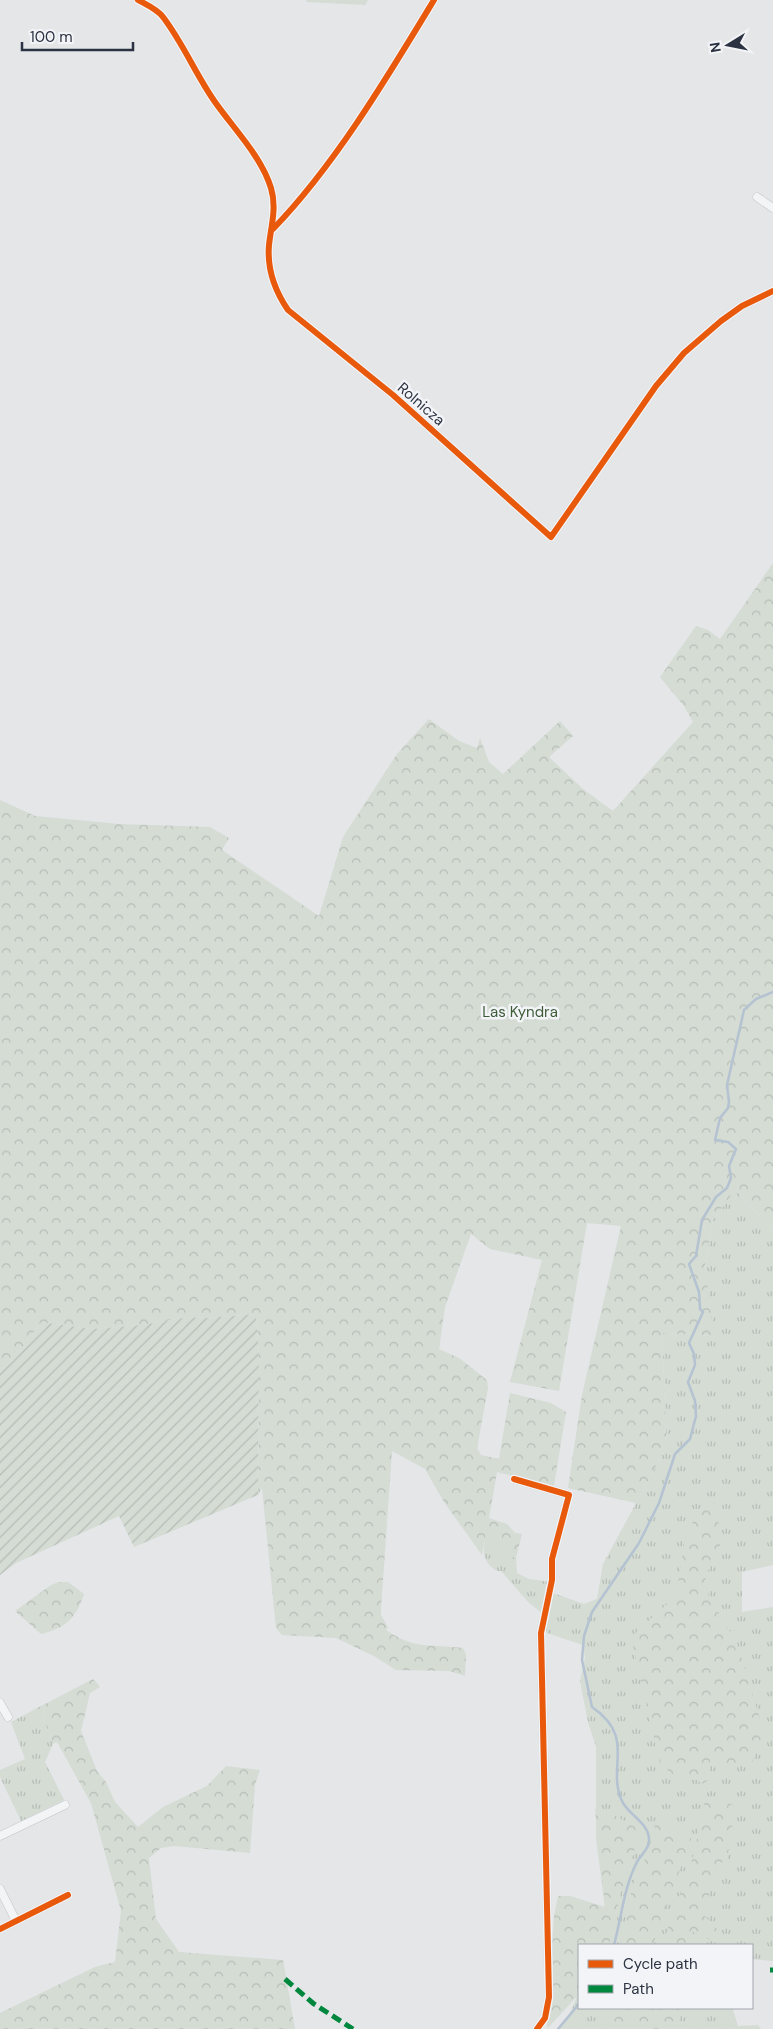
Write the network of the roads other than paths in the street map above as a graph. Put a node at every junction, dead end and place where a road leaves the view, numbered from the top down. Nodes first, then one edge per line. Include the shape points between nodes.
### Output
1 (138, 0) edge
2 (434, 0) edge
3 (757, 196) dead end
4 (773, 208) edge
5 (273, 229) junction
6 (773, 290) edge
7 (514, 1479) dead end
8 (0, 1703) edge
9 (8, 1717) dead end
10 (65, 1805) dead end
11 (0, 1836) edge
12 (0, 1890) edge
13 (68, 1896) dead end
14 (16, 1921) junction
15 (0, 1929) edge
16 (537, 2029) edge

1 - 5 street, Rolnicza via 162,16 214,102 259,164 271,188
2 - 5 street via 388,77 317,177
3 - 4 street
5 - 6 street, Rolnicza via 269,244 270,266 278,295 288,310 393,395 551,537 656,386 684,352 720,321
7 - 16 street via 569,1495 552,1559 552,1580 541,1633 549,1997 545,2018
8 - 9 street
10 - 11 street
12 - 14 street
13 - 14 street
14 - 15 street

